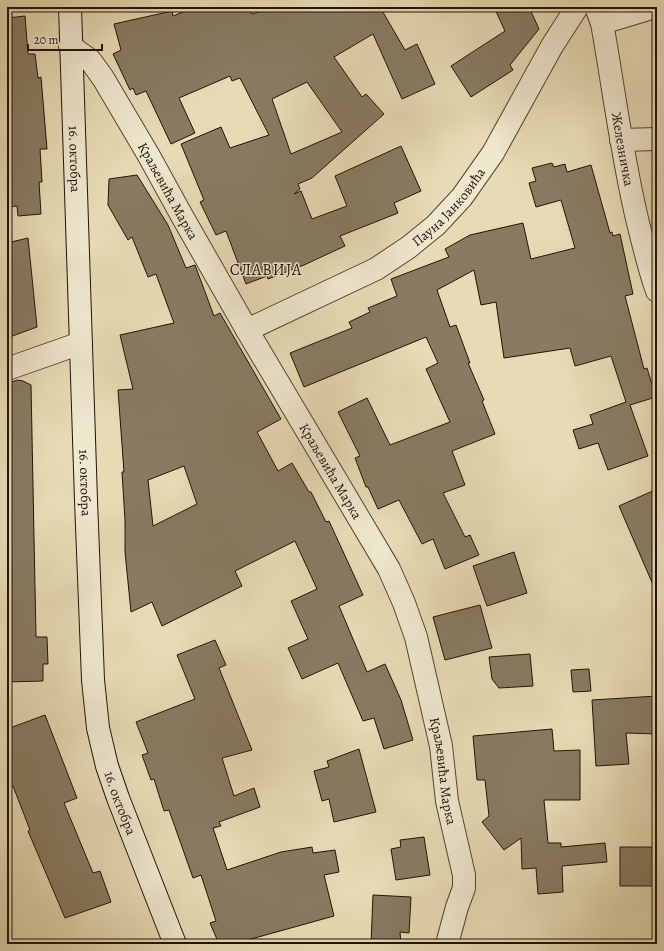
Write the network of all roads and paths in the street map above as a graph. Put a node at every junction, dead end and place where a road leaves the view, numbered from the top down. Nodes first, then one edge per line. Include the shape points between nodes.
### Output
1 (70, 7) edge
2 (577, 7) edge
3 (655, 7) edge
4 (599, 15) edge
5 (70, 46) junction
6 (657, 139) edge
7 (621, 140) junction
8 (657, 291) edge
9 (247, 330) junction
10 (81, 343) junction
11 (7, 369) edge
12 (175, 944) edge
13 (447, 944) edge

1 - 5 street, 16. октобра
2 - 9 street, Пауна Јанковића via 552,46 493,153 462,197 436,224 409,247 376,269
3 - 4 street
4 - 7 street, Железничка
5 - 9 street, Краљевића Марка via 90,60 103,78
5 - 10 street, 16. октобра
6 - 7 street
7 - 8 street, Железничка via 649,270
9 - 13 street, Краљевића Марка via 389,569 416,637 441,746 447,801 464,875 464,888
10 - 11 street
10 - 12 street, 16. октобра via 93,680 98,728 118,798

